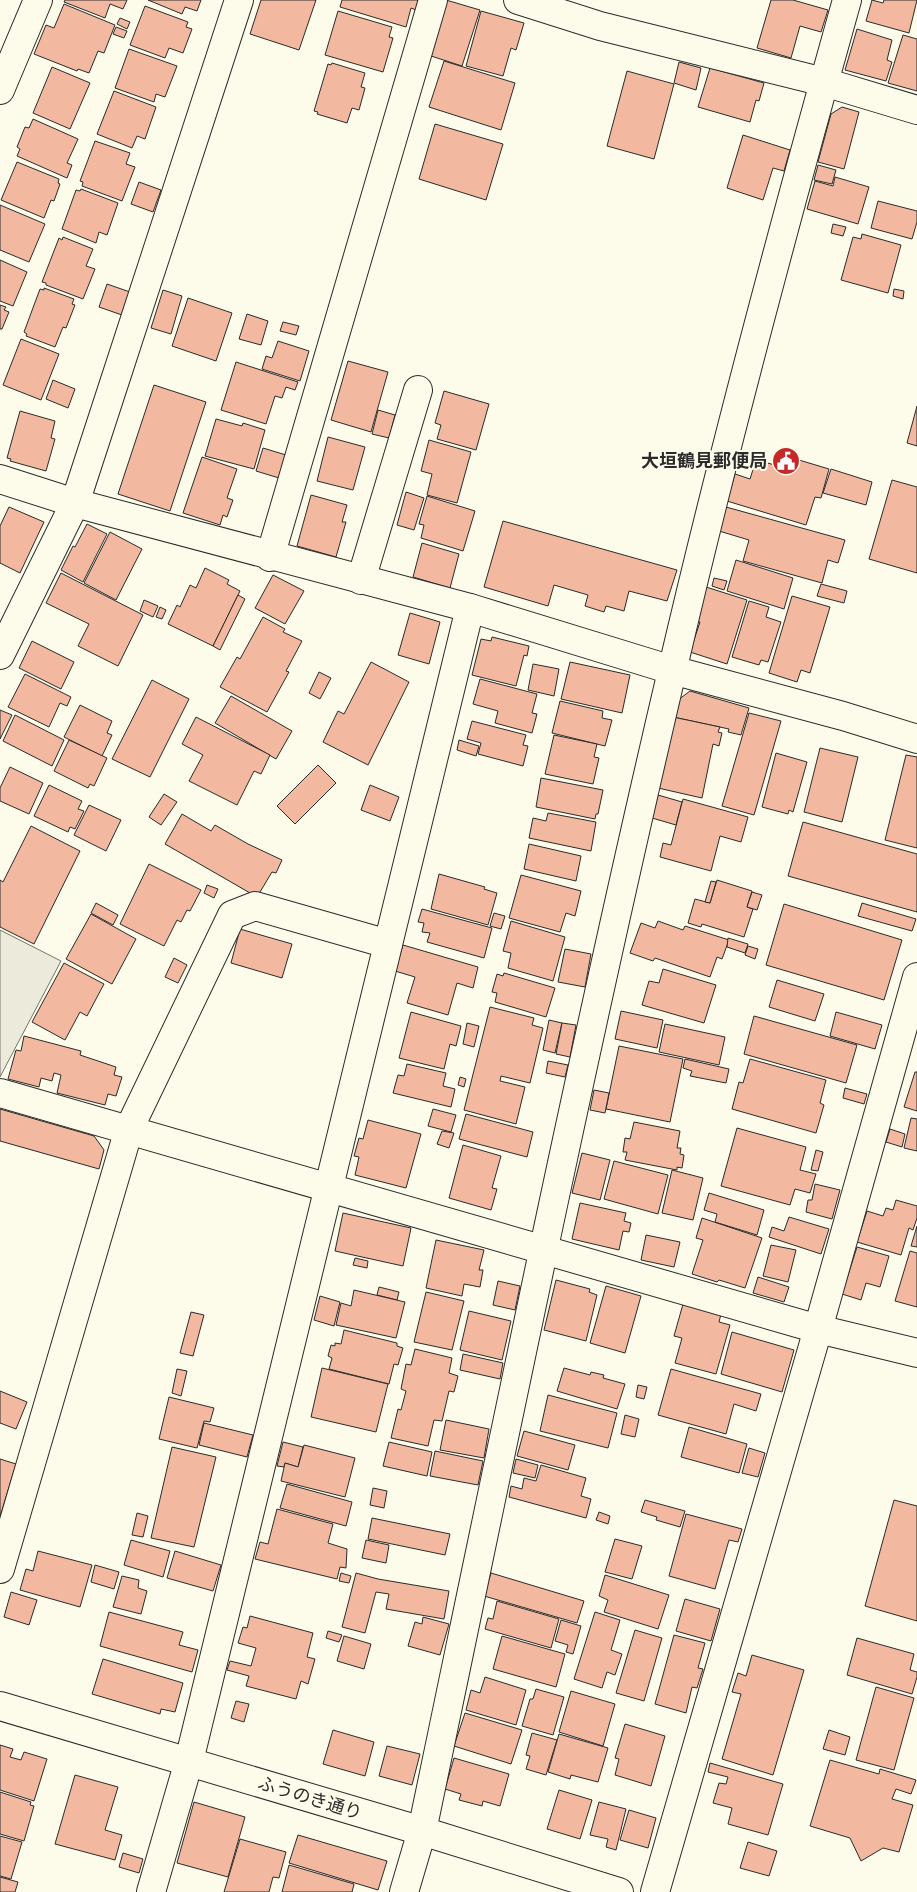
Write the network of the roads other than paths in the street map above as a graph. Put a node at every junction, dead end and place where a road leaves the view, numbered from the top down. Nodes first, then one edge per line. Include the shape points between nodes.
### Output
1 (38, 0) edge
2 (239, 0) edge
3 (433, 0) edge
4 (518, 0) edge
5 (847, 0) edge
6 (2, 79) edge
7 (824, 82) junction
8 (917, 110) edge
9 (418, 390) dead end
10 (0, 479) edge
11 (75, 504) junction
12 (270, 556) junction
13 (361, 580) junction
14 (470, 608) junction
15 (0, 655) edge
16 (672, 670) junction
17 (917, 739) edge
18 (388, 944) junction
19 (917, 978) edge
20 (0, 1093) edge
21 (129, 1129) junction
22 (329, 1187) junction
23 (543, 1249) junction
24 (818, 1329) junction
25 (917, 1353) edge
26 (0, 1569) edge
27 (0, 1706) edge
28 (189, 1762) junction
29 (422, 1831) junction
30 (151, 1892) edge
31 (404, 1892) edge
32 (619, 1892) edge
33 (655, 1892) edge

1 - 6 street
2 - 11 street
3 - 12 street
4 - 7 street via 600,26
5 - 7 street
7 - 8 street
7 - 16 street via 721,468
9 - 13 street
10 - 11 street
11 - 12 street
11 - 15 street
12 - 13 street
13 - 14 street
14 - 16 street
14 - 18 street
16 - 17 street
16 - 23 street
18 - 21 street via 255,906 232,915
18 - 22 street
19 - 24 street
20 - 21 street
21 - 22 street
21 - 26 street
22 - 23 street
22 - 28 street
23 - 24 street
23 - 29 street
24 - 25 street
24 - 33 street
27 - 28 street, ふうのき通り
28 - 29 street, ふうのき通り
28 - 30 street
29 - 31 street
29 - 32 street, ふうのき通り

